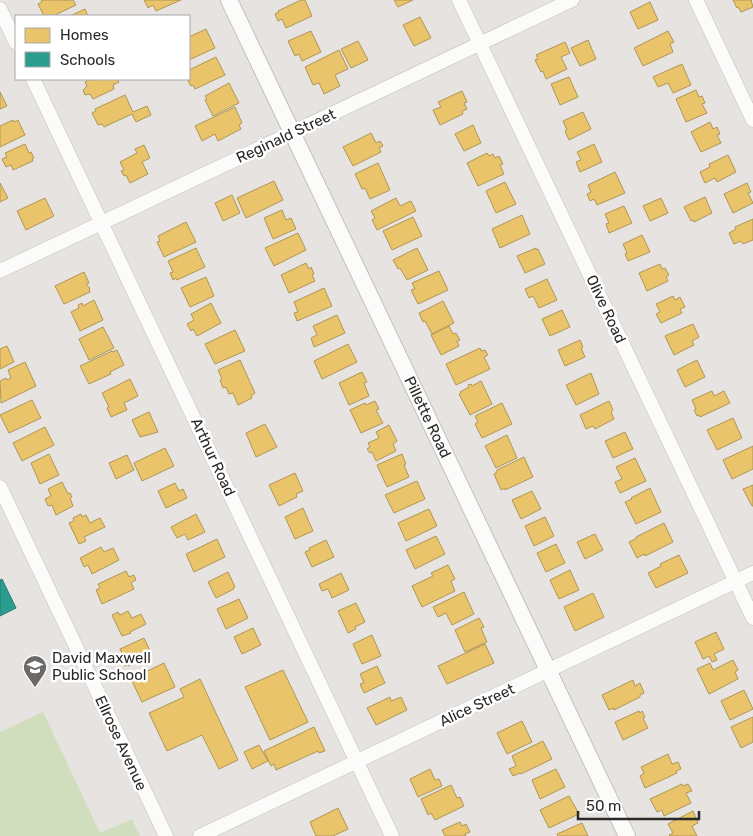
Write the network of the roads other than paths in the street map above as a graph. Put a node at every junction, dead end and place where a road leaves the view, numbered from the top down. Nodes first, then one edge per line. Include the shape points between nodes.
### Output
1 (229, 0) edge
2 (459, 0) edge
3 (572, 0) edge
4 (696, 0) edge
5 (0, 9) edge
6 (15, 41) edge
7 (480, 44) junction
8 (33, 80) edge
9 (753, 120) edge
10 (292, 133) junction
11 (102, 223) junction
12 (0, 271) edge
13 (0, 487) edge
14 (753, 573) edge
15 (735, 582) junction
16 (753, 618) edge
17 (548, 671) junction
18 (357, 762) junction
19 (166, 836) edge
20 (200, 836) edge
21 (392, 836) edge
22 (627, 836) edge

1 - 10 street, Pillette Road
2 - 7 street, Olive Road
3 - 7 street, Reginald Street
4 - 9 street
5 - 6 street
7 - 10 street, Reginald Street
7 - 15 street, Olive Road
8 - 11 street, Arthur Road
10 - 11 street, Reginald Street
10 - 17 street, Pillette Road
11 - 12 street, Reginald Street
11 - 18 street, Arthur Road
13 - 19 street, Ellrose Avenue
14 - 15 street, Alice Street
15 - 16 street, Olive Road
15 - 17 street, Alice Street
17 - 18 street, Alice Street
17 - 22 street, Pillette Road
18 - 20 street, Alice Street
18 - 21 street, Arthur Road

